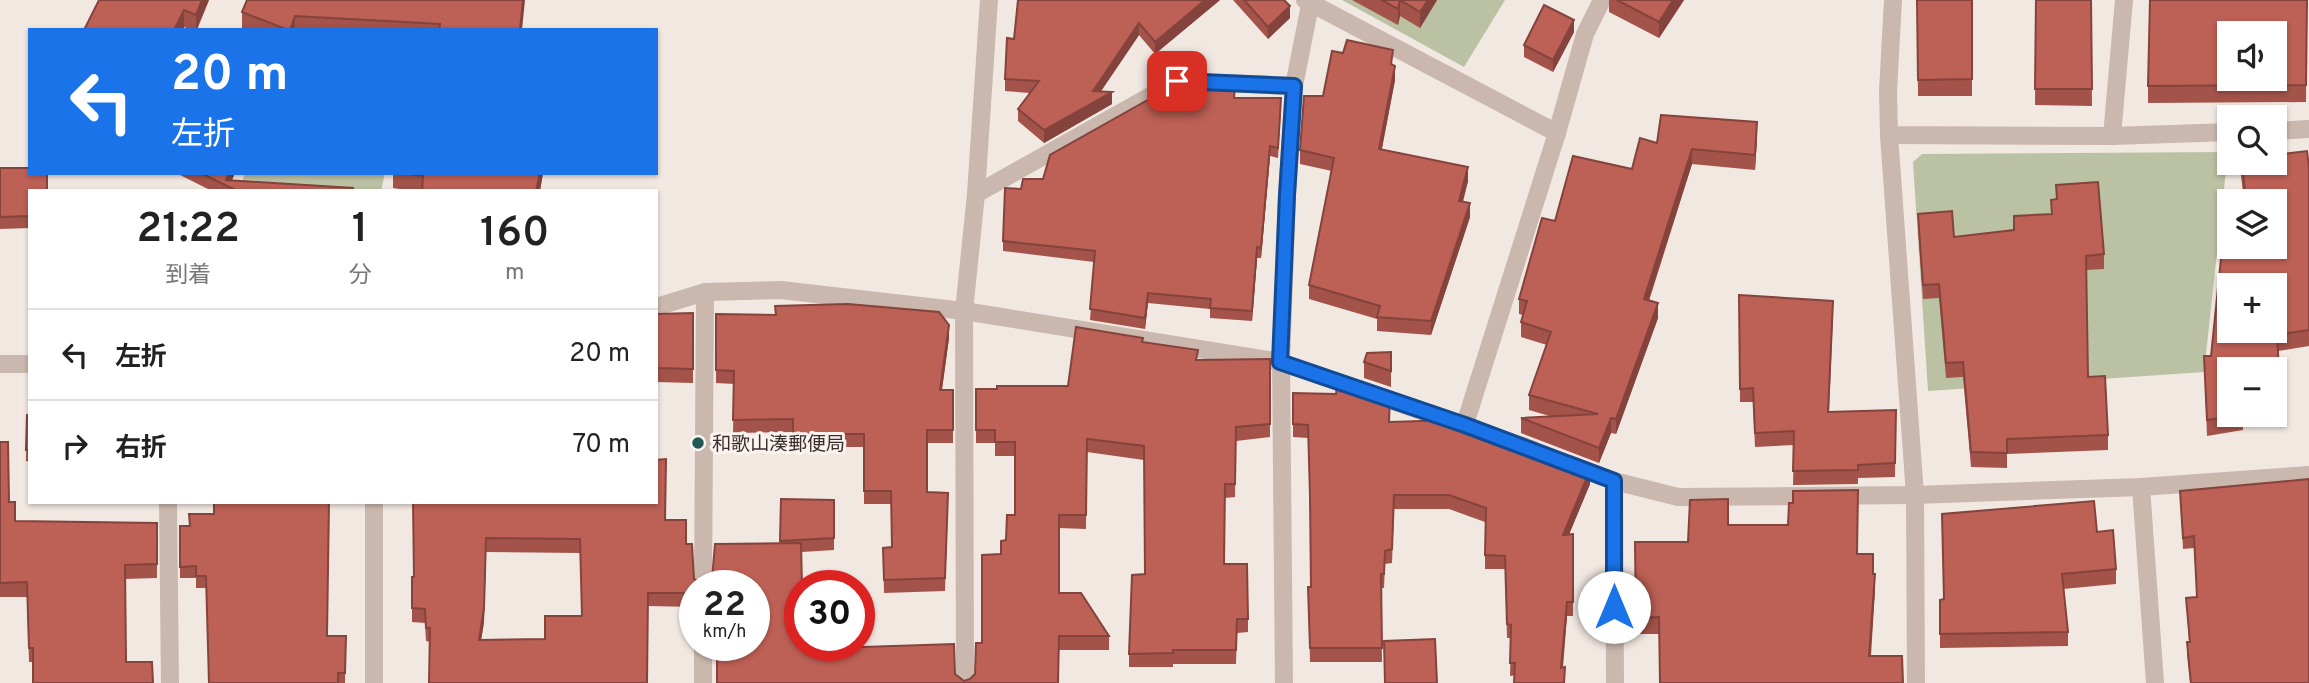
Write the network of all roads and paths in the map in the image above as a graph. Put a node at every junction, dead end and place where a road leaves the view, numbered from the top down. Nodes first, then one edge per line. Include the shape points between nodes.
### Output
1 (989, 0) edge
2 (1602, 0) edge
3 (1893, 0) edge
4 (2124, 0) edge
5 (1309, 1) edge
6 (1294, 86) junction
7 (2309, 130) edge
8 (2287, 131) edge
9 (2217, 132) edge
10 (1557, 133) junction
11 (1889, 135) junction
12 (2112, 136) junction
13 (976, 194) junction
14 (705, 292) junction
15 (658, 306) edge
16 (964, 311) junction
17 (1280, 362) junction
18 (0, 364) edge
19 (28, 364) edge
20 (1465, 425) junction
21 (2309, 475) edge
22 (1614, 481) junction
23 (2141, 487) junction
24 (1916, 495) junction
25 (168, 504) edge
26 (374, 504) edge
27 (703, 570) edge
28 (703, 661) edge
29 (170, 683) edge
30 (374, 683) edge
31 (703, 683) edge
32 (965, 683) edge
33 (1284, 683) edge
34 (1615, 683) edge
35 (1916, 683) edge
36 (2155, 683) edge

1 - 13 street
2 - 10 street via 1585,34
3 - 11 street
4 - 12 street
5 - 6 street
5 - 10 street
6 - 13 street via 1177,81
6 - 17 street
7 - 8 street
9 - 12 street
10 - 20 street
11 - 12 street
11 - 24 street
13 - 16 street
14 - 15 street
14 - 16 street via 781,290
14 - 27 street
16 - 17 street
16 - 32 street
17 - 20 street
17 - 33 street
18 - 19 street
20 - 22 street
21 - 23 street
22 - 24 street via 1678,498
22 - 34 street
23 - 24 street
23 - 36 street
24 - 35 street
25 - 29 street
26 - 30 street
28 - 31 street

